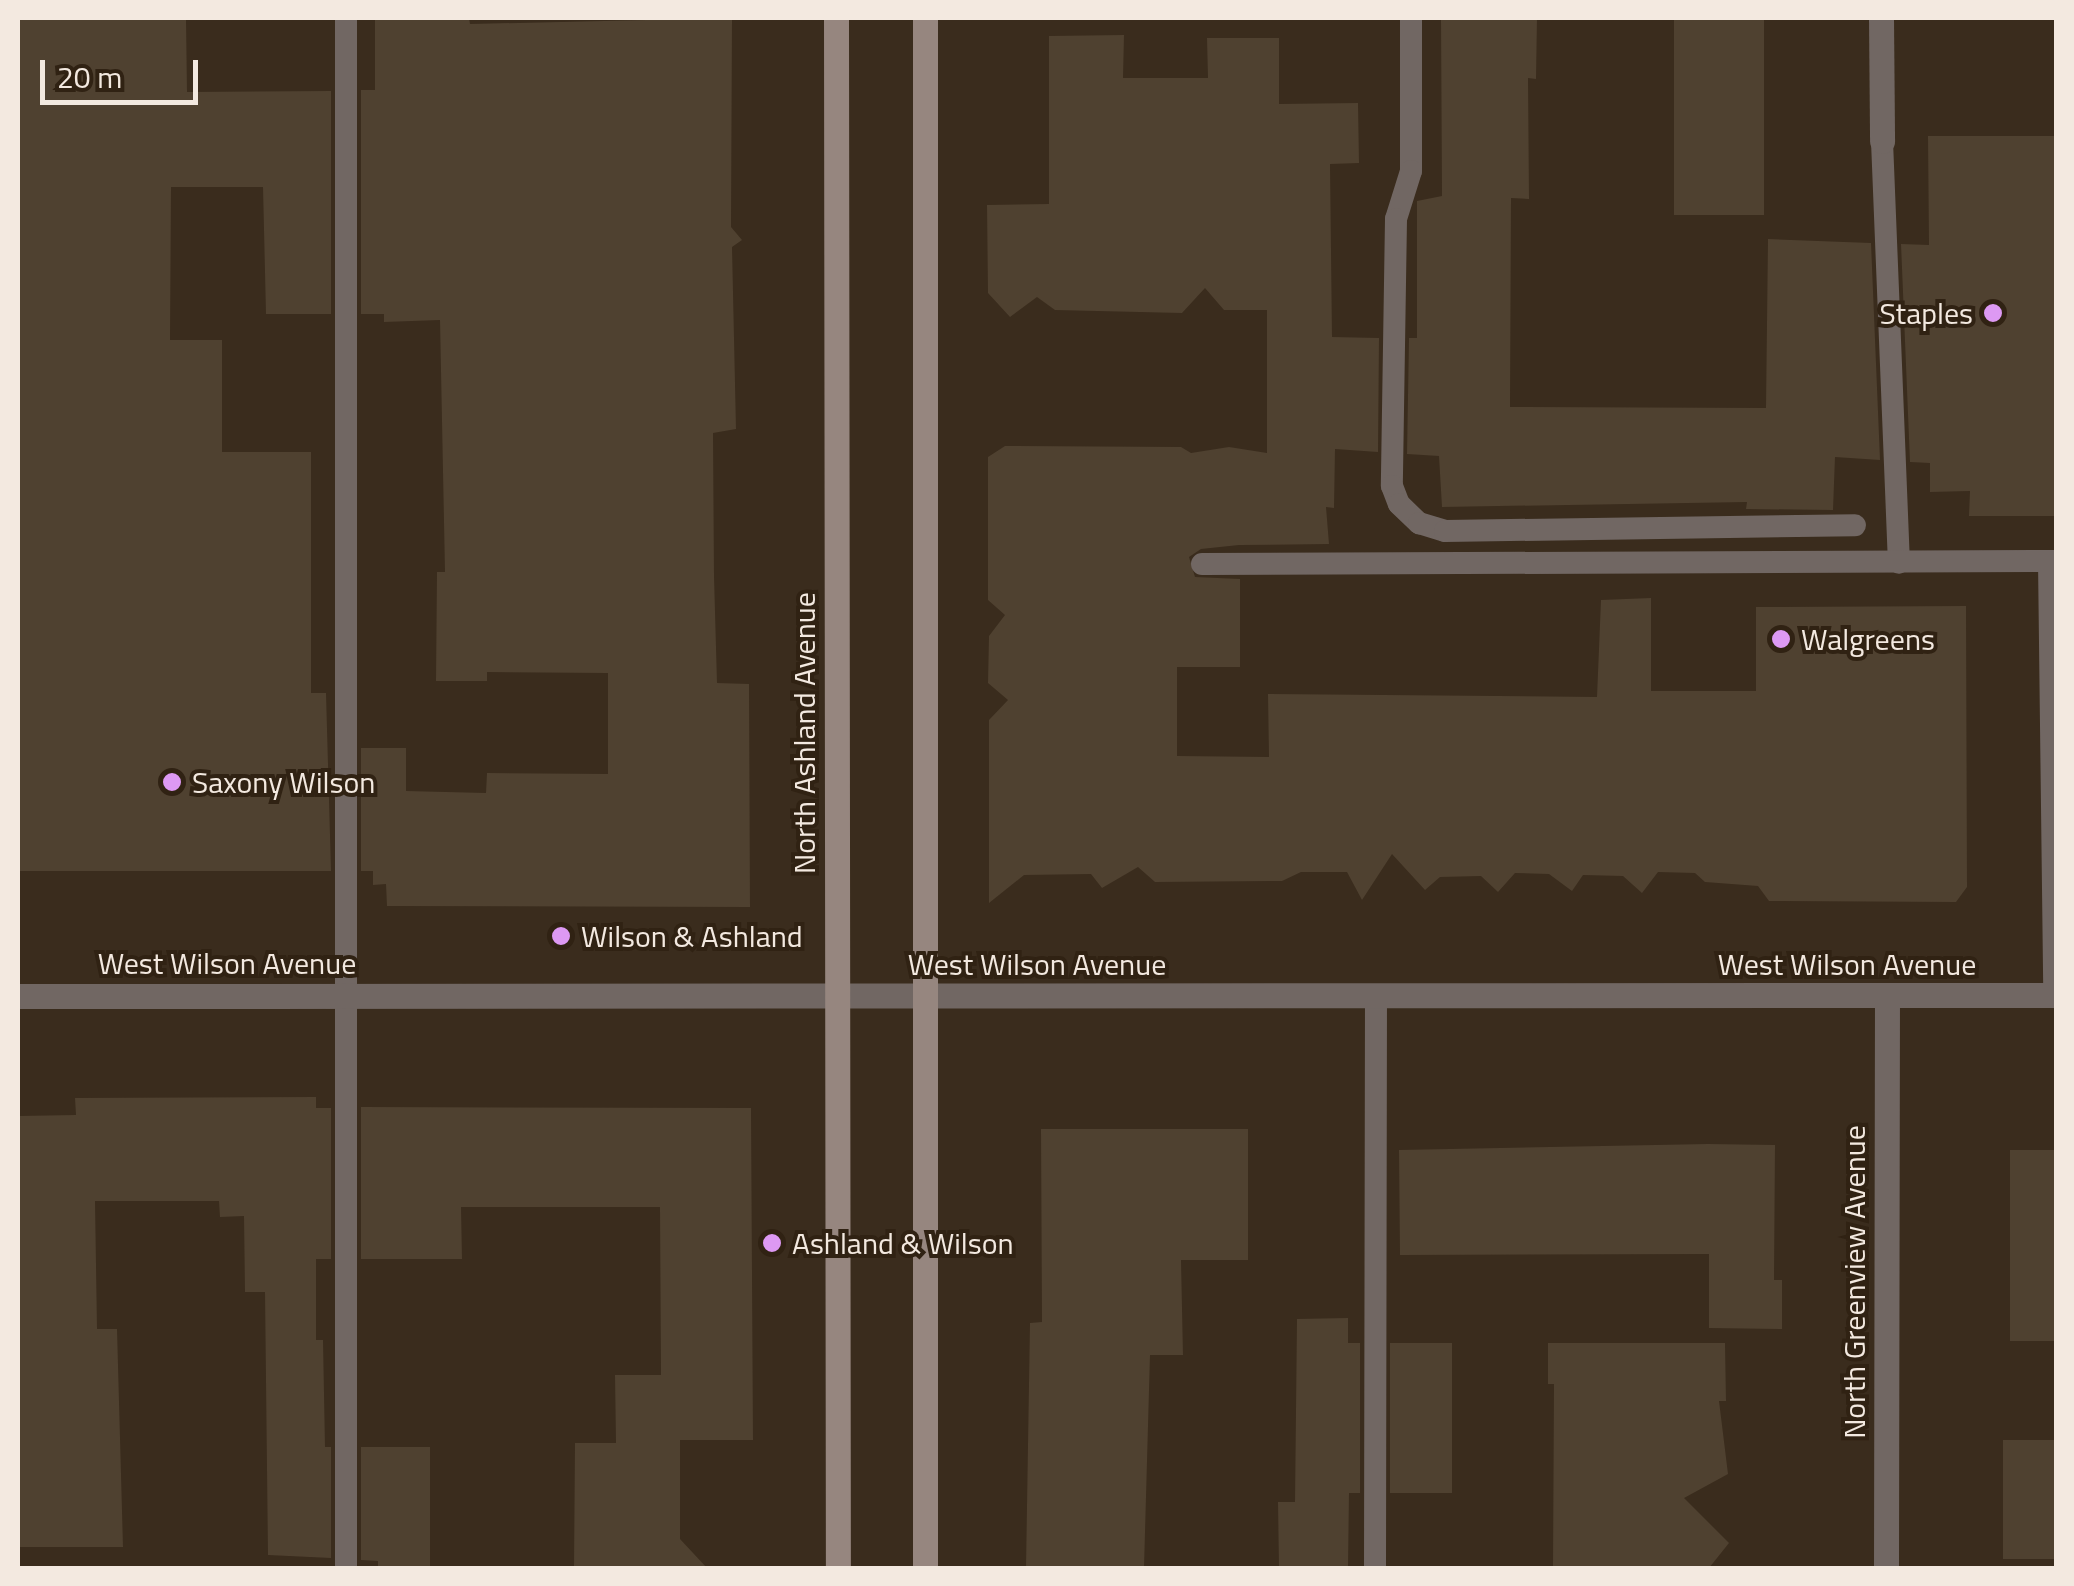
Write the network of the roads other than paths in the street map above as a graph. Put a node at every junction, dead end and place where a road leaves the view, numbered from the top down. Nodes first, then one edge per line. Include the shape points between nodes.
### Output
1 (346, 18) edge
2 (836, 18) edge
3 (925, 18) edge
4 (1411, 18) edge
5 (1882, 18) edge
6 (1882, 141) joint
7 (1855, 526) dead end
8 (2053, 561) edge
9 (1899, 563) junction
10 (1202, 564) dead end
11 (2055, 995) edge
12 (18, 996) edge
13 (344, 996) junction
14 (837, 996) junction
15 (924, 996) junction
16 (1887, 996) junction
17 (1376, 998) junction
18 (346, 1568) edge
19 (838, 1568) edge
20 (925, 1568) edge
21 (1376, 1568) edge
22 (1886, 1568) edge

1 - 13 lane
2 - 14 main road, North Ashland Avenue
3 - 15 main road
4 - 7 lane via 1411,171 1396,218 1392,486 1399,504 1420,523 1445,530
5 - 6 street
6 - 9 lane
8 - 9 lane
8 - 11 lane
9 - 10 lane
11 - 16 street, West Wilson Avenue
12 - 13 street, West Wilson Avenue
13 - 14 street, West Wilson Avenue
13 - 18 lane
14 - 15 street, West Wilson Avenue
14 - 19 main road, North Ashland Avenue
15 - 17 street, West Wilson Avenue
15 - 20 main road
16 - 17 street, West Wilson Avenue
16 - 22 street, North Greenview Avenue
17 - 21 lane

